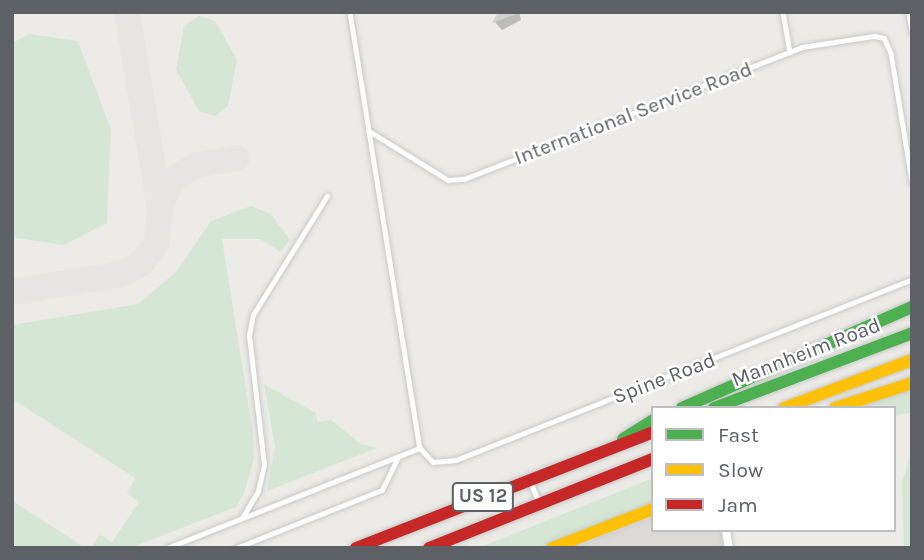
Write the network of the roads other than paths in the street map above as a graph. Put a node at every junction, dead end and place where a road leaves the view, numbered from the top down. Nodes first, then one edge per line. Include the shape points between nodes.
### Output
1 (350, 12) edge
2 (783, 12) edge
3 (909, 12) edge
4 (912, 32) edge
5 (790, 52) junction
6 (369, 131) junction
7 (912, 181) edge
8 (327, 196) dead end
9 (912, 279) edge
10 (912, 307) edge
11 (912, 332) edge
12 (912, 360) edge
13 (912, 383) edge
14 (687, 406) edge
15 (719, 406) edge
16 (789, 406) edge
17 (841, 406) edge
18 (651, 421) edge
19 (651, 433) edge
20 (612, 447) junction
21 (420, 448) junction
22 (398, 457) junction
23 (651, 460) edge
24 (529, 479) junction
25 (540, 504) junction
26 (651, 510) edge
27 (242, 518) junction
28 (477, 529) junction
29 (167, 548) edge
30 (236, 548) edge
31 (356, 548) edge
32 (429, 548) edge
33 (451, 548) edge
34 (552, 548) edge

1 - 6 lane
2 - 5 lane
3 - 4 lane
5 - 6 lane, International Service Road via 455,181
5 - 7 lane, International Service Road via 852,39 884,38 891,53
6 - 21 lane
8 - 27 lane via 253,315 249,335 264,465 258,491
9 - 21 lane, Spine Road via 456,460 433,462
10 - 14 main road
11 - 15 main road, Mannheim Road
12 - 16 main road, Mannheim Road
13 - 17 main road
18 - 20 main road
19 - 20 main road, US 12
20 - 24 main road, US 12
21 - 22 lane
22 - 27 lane
22 - 30 lane via 382,490
23 - 25 main road, US 12
24 - 25 lane
24 - 31 main road, US 12
25 - 28 main road, US 12
26 - 34 main road
27 - 29 lane
28 - 32 main road, US 12
28 - 33 main road

